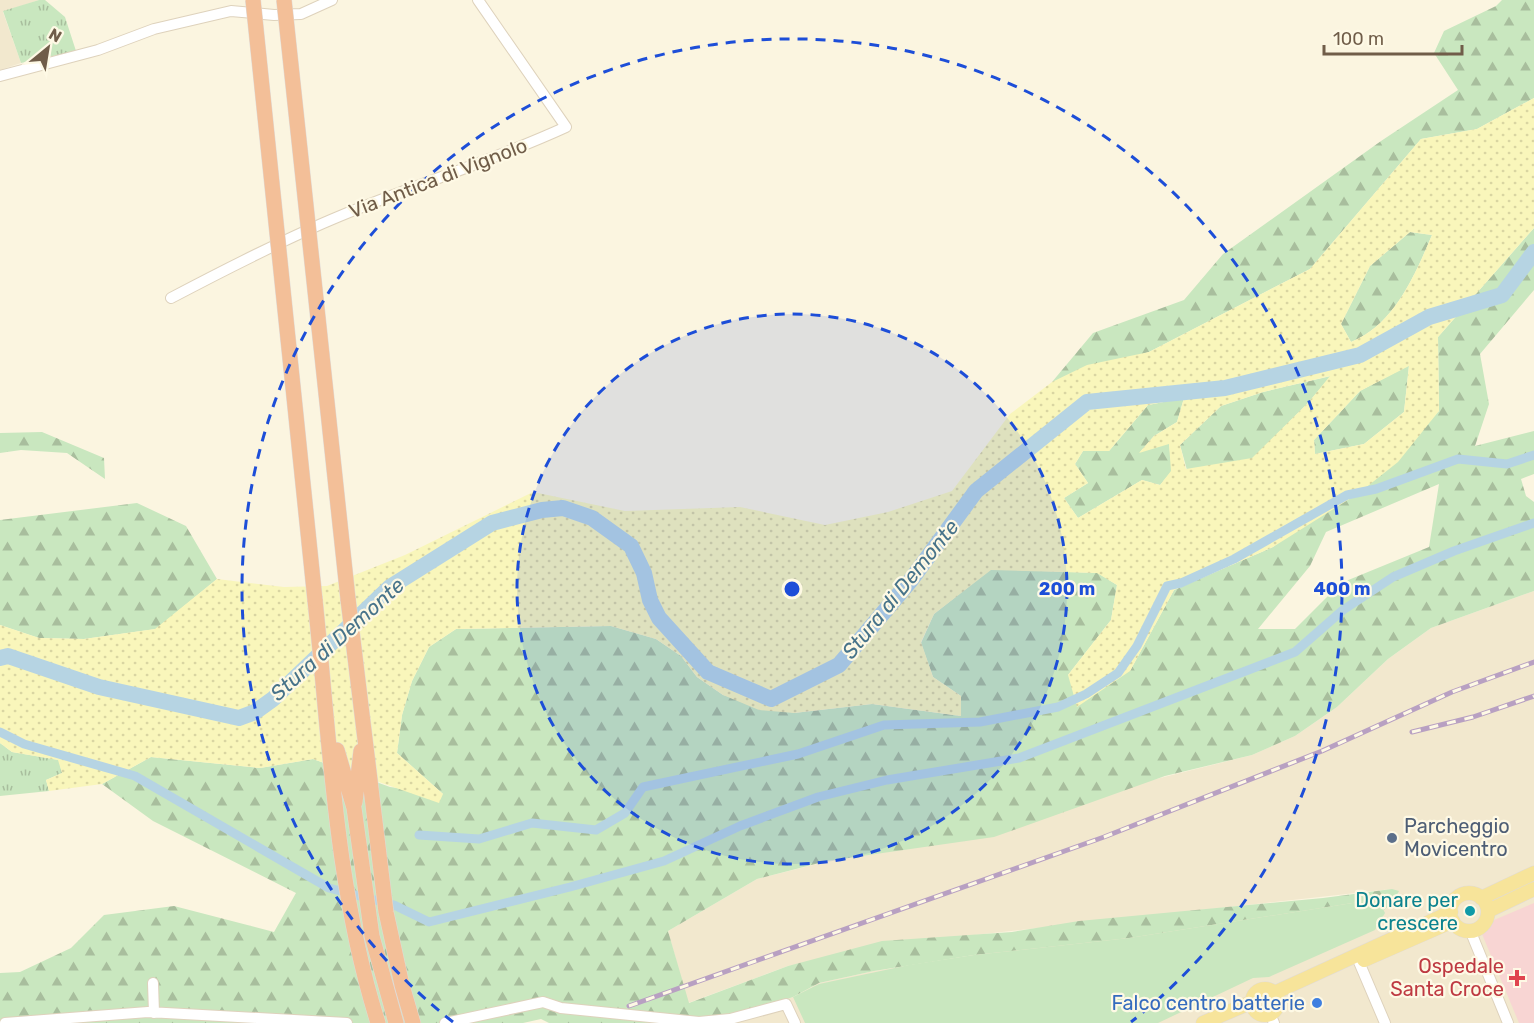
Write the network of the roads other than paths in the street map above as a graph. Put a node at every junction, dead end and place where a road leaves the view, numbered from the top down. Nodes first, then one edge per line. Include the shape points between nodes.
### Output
1 (253, 0) edge
2 (284, 0) edge
3 (332, 0) edge
4 (478, 0) edge
5 (0, 76) edge
6 (171, 298) dead end
7 (327, 715) junction
8 (362, 724) junction
9 (354, 808) junction
10 (1534, 873) edge
11 (1534, 889) edge
12 (1485, 904) junction
13 (1452, 917) junction
14 (1470, 930) junction
15 (1359, 962) junction
16 (153, 983) dead end
17 (1276, 996) junction
18 (1253, 1006) junction
19 (154, 1008) junction
20 (1272, 1019) edge
21 (5, 1023) edge
22 (347, 1023) edge
23 (378, 1023) edge
24 (396, 1023) edge
25 (413, 1023) edge
26 (445, 1023) edge
27 (795, 1023) edge
28 (1203, 1023) edge
29 (1223, 1023) edge
30 (1385, 1023) edge
31 (1508, 1023) edge

1 - 7 highway, bridge
2 - 8 highway, bridge
3 - 5 street via 301,14 231,11 154,29 98,50
4 - 6 street, Via Antica di Vignolo via 566,127 490,161 341,215 252,255
7 - 9 highway
7 - 23 highway via 351,916
8 - 9 highway
8 - 25 highway via 386,912
9 - 24 highway via 372,936
10 - 12 main road
11 - 12 main road
12 - 13 main road via 1473,894 1463,894 1455,899
12 - 14 main road via 1483,924
13 - 14 main road via 1460,928
13 - 15 main road
13 - 17 main road
14 - 31 street
15 - 17 main road
15 - 30 street
16 - 19 street
17 - 18 main road via 1262,990 1255,994
17 - 20 main road
18 - 20 main road
18 - 28 main road
18 - 29 main road
19 - 21 street
19 - 22 street
26 - 27 street via 543,1002 561,1008 699,1022 730,1019 786,1004

